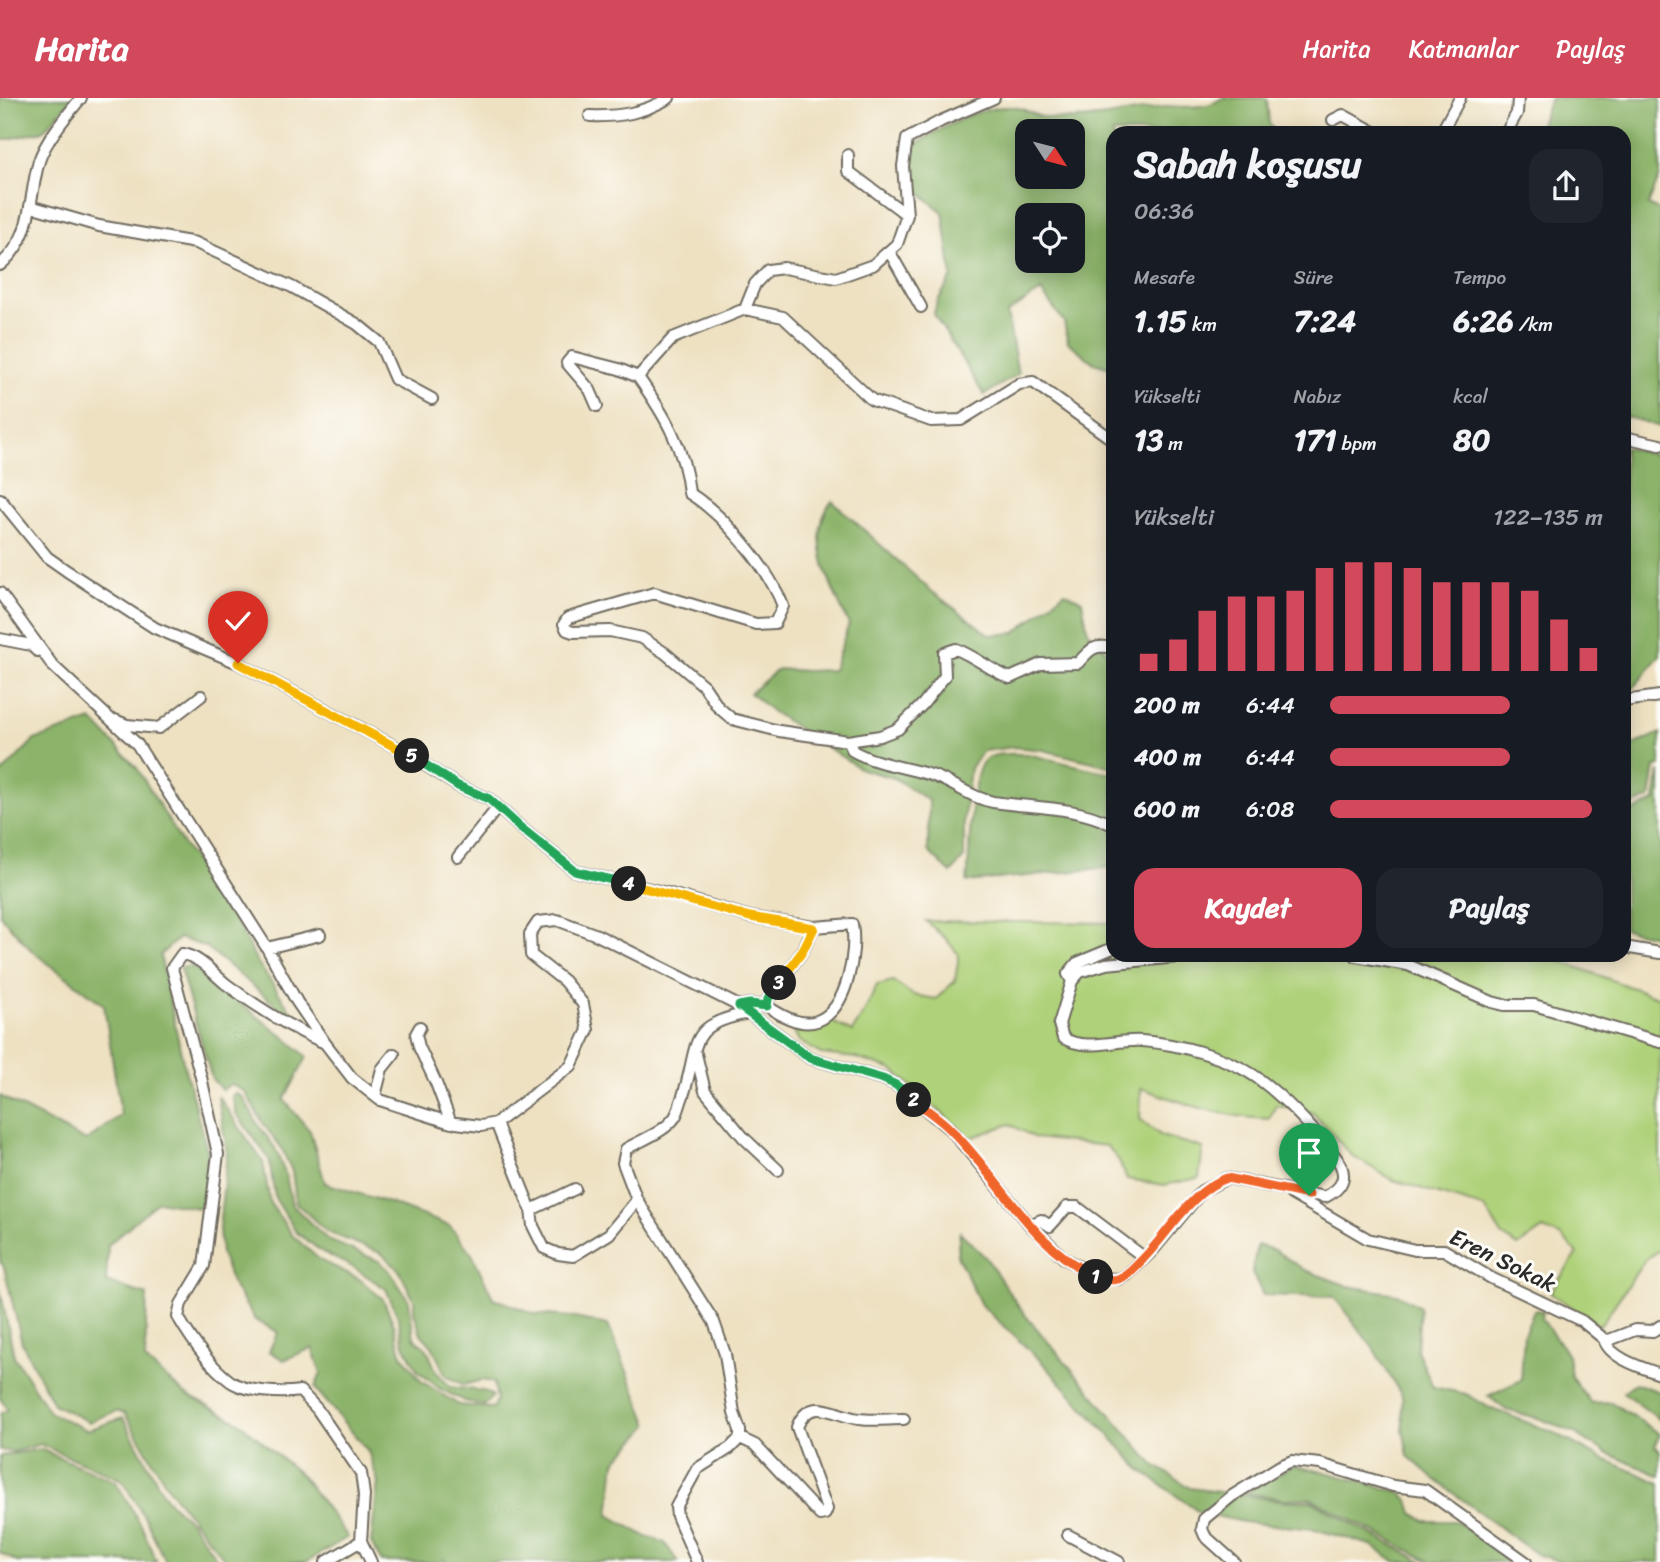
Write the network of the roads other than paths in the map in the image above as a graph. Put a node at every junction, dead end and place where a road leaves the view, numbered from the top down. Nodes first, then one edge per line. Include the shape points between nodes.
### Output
1 (81, 98) edge
2 (669, 98) edge
3 (994, 98) edge
4 (1460, 98) edge
5 (1518, 98) edge
6 (590, 116) dead end
7 (1333, 120) dead end
8 (1363, 126) edge
9 (1445, 126) edge
10 (1510, 126) edge
11 (848, 155) dead end
12 (30, 206) junction
13 (907, 215) junction
14 (889, 251) junction
15 (0, 265) edge
16 (921, 307) dead end
17 (745, 309) junction
18 (638, 377) junction
19 (432, 399) dead end
20 (597, 406) dead end
21 (1106, 435) edge
22 (1631, 438) edge
23 (1660, 445) edge
24 (0, 499) edge
25 (0, 593) edge
26 (0, 639) edge
27 (1106, 647) edge
28 (48, 659) junction
29 (201, 696) dead end
30 (1660, 696) edge
31 (1631, 700) edge
32 (109, 718) junction
33 (848, 741) junction
34 (498, 807) junction
35 (1106, 822) edge
36 (458, 857) dead end
37 (814, 928) junction
38 (320, 935) dead end
39 (267, 948) junction
40 (1631, 948) edge
41 (1106, 951) edge
42 (1660, 953) edge
43 (1126, 962) edge
44 (1391, 962) edge
45 (1072, 981) junction
46 (739, 1006) junction
47 (767, 1006) junction
48 (749, 1013) junction
49 (420, 1027) dead end
50 (1660, 1042) edge
51 (324, 1043) junction
52 (695, 1051) junction
53 (394, 1054) dead end
54 (375, 1096) junction
55 (450, 1123) junction
56 (496, 1123) junction
57 (778, 1170) dead end
58 (575, 1189) dead end
59 (1286, 1191) junction
60 (637, 1200) junction
61 (531, 1210) junction
62 (1030, 1225) junction
63 (1145, 1258) junction
64 (1660, 1326) edge
65 (1604, 1339) junction
66 (1660, 1374) edge
67 (904, 1419) dead end
68 (740, 1438) junction
69 (1068, 1535) dead end
70 (361, 1541) junction
71 (326, 1562) edge
72 (371, 1562) edge
73 (697, 1562) edge
74 (1119, 1562) edge
75 (1234, 1562) edge
76 (1526, 1562) edge

1 - 12 street via 40,159
2 - 6 street via 618,117
3 - 13 street via 907,139 903,166
4 - 9 street
5 - 10 street
7 - 8 street via 1343,115
11 - 13 street via 848,170
12 - 15 street via 25,234
12 - 19 street via 99,226 196,243 292,287 357,324 379,342 395,379
13 - 14 street via 897,244
14 - 16 street
14 - 17 street via 873,264 836,278 784,268 768,270 755,284
17 - 18 street via 673,338
17 - 21 street via 783,317 872,400 931,421 961,420 1019,384 1033,382
18 - 20 street via 572,357 567,363
18 - 33 street via 663,412 687,467 689,493 706,504 766,575 783,606 780,617 775,623 756,624 653,593 568,618 567,630 610,631 642,638 704,686 718,708 732,719
22 - 23 street
24 - 34 street via 47,557 155,628 238,663
25 - 28 street
26 - 28 street via 30,645
27 - 33 street via 1090,650 1078,663 1041,664 1010,678 956,649 944,653 945,676 898,729
28 - 32 street
29 - 32 street via 159,728
30 - 31 street
32 - 39 street via 136,744
33 - 35 street via 853,751 866,759 936,777 989,801 1082,813
34 - 36 street
34 - 37 street via 575,871 750,917
37 - 47 street
37 - 47 street via 852,924 852,962 843,993 832,1010 817,1021 782,1017
38 - 39 street
39 - 51 street
40 - 42 street
41 - 45 street via 1070,968
43 - 45 street via 1080,972
44 - 50 street via 1408,965 1492,1002 1534,1005
45 - 59 street via 1059,1024 1063,1038 1082,1045 1143,1041 1208,1054 1259,1079 1308,1123 1341,1163 1342,1180 1339,1189 1325,1197
46 - 47 street
46 - 48 street
46 - 56 street via 597,935 557,920 538,922 530,934 531,955 564,981 583,1004 588,1030 571,1066
48 - 52 street via 708,1026 698,1036
48 - 62 street via 810,1058 896,1085 952,1130
49 - 55 street via 416,1034 419,1047
51 - 54 street via 352,1078
51 - 70 street via 298,1032 226,984 194,956 182,954 172,968 218,1154 204,1266 178,1317 191,1339 232,1382 262,1391 300,1391 317,1409 360,1473 365,1495
52 - 57 street via 705,1091
52 - 60 street via 677,1115 667,1126 626,1149 623,1163
53 - 54 street via 382,1069
54 - 55 street
55 - 56 street
56 - 61 street
58 - 61 street
59 - 63 street via 1220,1180 1202,1191
59 - 65 street, Eren Sokak via 1368,1239 1416,1250 1444,1250 1514,1290 1582,1321
60 - 61 street via 609,1234 573,1256 544,1248
60 - 68 street via 713,1322 725,1354
62 - 63 street via 1064,1258 1098,1278 1119,1279
62 - 63 street via 1041,1220 1050,1226 1067,1206 1077,1207
64 - 65 street
65 - 66 street, Eren Sokak via 1617,1354
67 - 68 street via 859,1419 822,1408 801,1416 796,1427 827,1509 820,1515 755,1445
68 - 73 street via 697,1469 676,1507
69 - 74 street
70 - 71 street
70 - 72 street
75 - 76 street via 1205,1535 1204,1519 1232,1496 1292,1461 1425,1490

